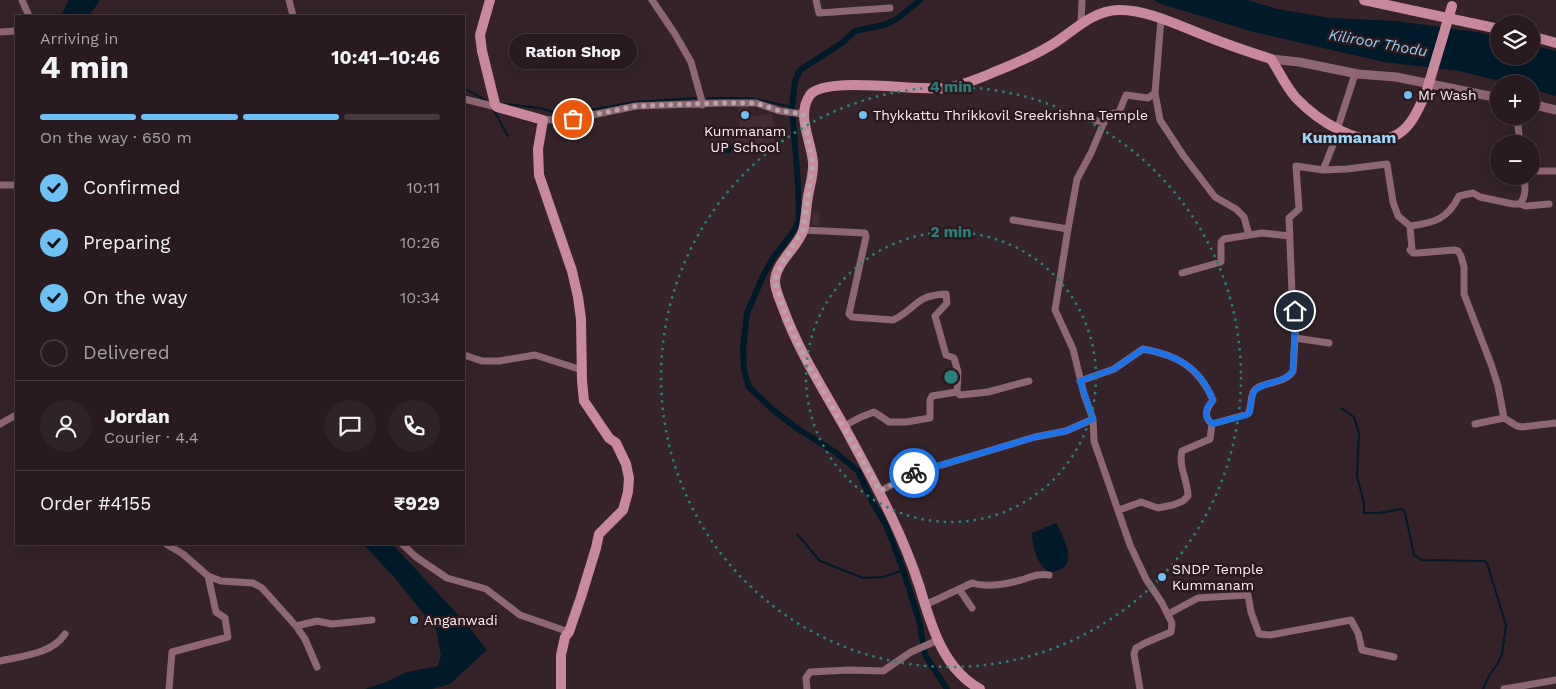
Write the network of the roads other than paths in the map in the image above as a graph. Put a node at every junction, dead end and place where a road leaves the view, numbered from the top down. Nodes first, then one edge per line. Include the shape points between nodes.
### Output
1 (22, 0) edge
2 (289, 0) edge
3 (490, 0) edge
4 (652, 0) edge
5 (816, 0) edge
6 (1082, 0) edge
7 (1364, 0) edge
8 (1453, 3) edge
9 (890, 8) dead end
10 (29, 15) edge
11 (293, 15) edge
12 (1161, 19) junction
13 (1082, 23) junction
14 (1490, 27) edge
15 (15, 31) edge
16 (0, 32) edge
17 (1540, 38) edge
18 (1556, 42) edge
19 (1272, 59) junction
20 (1355, 74) junction
21 (1155, 92) junction
22 (1490, 96) edge
23 (465, 99) edge
24 (494, 105) junction
25 (703, 105) junction
26 (1540, 106) edge
27 (1556, 110) edge
28 (800, 114) junction
29 (1075, 114) dead end
30 (543, 120) junction
31 (1104, 123) junction
32 (1338, 130) junction
33 (1323, 170) junction
34 (1556, 170) edge
35 (1540, 171) edge
36 (0, 185) edge
37 (15, 185) edge
38 (1525, 185) edge
39 (1520, 204) junction
40 (1548, 204) dead end
41 (1013, 220) dead end
42 (1410, 226) junction
43 (1068, 229) junction
44 (803, 230) junction
45 (1250, 235) junction
46 (1290, 236) junction
47 (1182, 273) dead end
48 (1295, 338) junction
49 (1328, 343) dead end
50 (465, 356) edge
51 (582, 370) junction
52 (1029, 380) dead end
53 (1080, 381) junction
54 (957, 392) junction
55 (15, 416) edge
56 (1504, 418) junction
57 (1093, 419) junction
58 (1556, 423) edge
59 (0, 424) edge
60 (1212, 424) junction
61 (1475, 424) dead end
62 (844, 426) junction
63 (880, 491) junction
64 (1119, 510) junction
65 (168, 545) edge
66 (403, 545) edge
67 (208, 576) junction
68 (1049, 576) dead end
69 (959, 589) junction
70 (925, 605) junction
71 (972, 608) dead end
72 (1168, 614) junction
73 (372, 620) dead end
74 (296, 626) junction
75 (569, 632) junction
76 (65, 634) dead end
77 (934, 641) junction
78 (1394, 657) dead end
79 (0, 661) edge
80 (317, 667) dead end
81 (1556, 680) edge
82 (169, 689) edge
83 (561, 689) edge
84 (807, 689) edge
85 (980, 689) edge
86 (1140, 689) edge
87 (1504, 689) edge

1 - 10 street
2 - 11 street
3 - 24 main road via 480,35
4 - 25 street via 690,62
5 - 9 street via 819,13
6 - 13 street
7 - 14 main road
8 - 32 main road, bridge via 1426,93 1408,125 1392,137 1364,139
12 - 13 main road via 1122,10 1104,13
12 - 19 main road
12 - 21 street
13 - 28 main road via 1036,54 958,86 932,90 827,87 814,91
15 - 16 street
17 - 18 main road
19 - 20 street
19 - 32 main road via 1295,97
20 - 22 street via 1396,77
20 - 32 street
21 - 31 street via 1148,98 1126,95 1118,112 1107,115
21 - 45 street via 1164,127 1215,197 1244,217
23 - 24 street
24 - 30 main road
25 - 28 street via 756,103
25 - 30 street via 636,106 573,119
26 - 27 street
28 - 44 main road via 813,164
29 - 31 street
30 - 51 main road via 538,149 539,175 572,271 582,319
31 - 43 street via 1077,179
32 - 33 street
33 - 42 street via 1387,164 1395,209
33 - 46 street via 1296,166 1299,209 1289,218
34 - 35 street
36 - 37 street
38 - 39 street via 1524,200
39 - 40 street
39 - 42 street via 1466,193 1459,196 1453,208 1442,218
41 - 43 street
42 - 56 street via 1410,250 1413,252 1454,250 1461,256 1464,294 1491,364
43 - 53 street via 1055,310 1072,348
44 - 54 street via 865,233 849,314 852,317 893,320 920,299 946,294 948,303 935,316 946,356 954,358 958,372
44 - 62 main road via 775,279 786,318 805,359
45 - 46 street
45 - 47 street via 1229,237 1220,242 1222,262
46 - 48 street
48 - 49 street
48 - 60 street via 1291,374 1257,388 1248,414
50 - 51 street via 499,361 535,355
51 - 75 main road via 584,401 609,438 616,443 626,464 628,492 623,510 599,534
52 - 54 street via 966,396
53 - 57 street
53 - 60 street via 1114,369 1143,349 1162,352 1199,375 1213,400 1206,416
54 - 62 street via 932,396 930,418 889,422 874,412
55 - 59 street
56 - 58 street via 1517,426
56 - 61 street
57 - 63 street via 1066,431 914,473
57 - 64 street via 1094,441
60 - 64 street via 1210,439 1182,451 1180,457 1188,486 1188,496 1184,501 1158,508 1141,502
62 - 63 main road
63 - 70 main road
64 - 72 street via 1130,545
65 - 67 street
66 - 75 street via 447,578 486,590 520,615
67 - 74 street via 221,581 253,583 262,588
67 - 82 street via 216,612 225,618 228,637 172,652
68 - 69 street via 1033,575 982,586 972,583
69 - 70 street
69 - 71 street
70 - 77 main road
72 - 78 street via 1198,598 1248,596 1259,634 1270,635 1351,620 1362,650
72 - 86 street via 1171,632 1136,648 1134,654
73 - 74 street via 332,624 317,621
74 - 80 street
75 - 83 main road via 562,647
76 - 79 street via 60,642 44,651
77 - 84 street via 883,672 810,672 806,678
77 - 85 main road via 961,675
81 - 87 street

